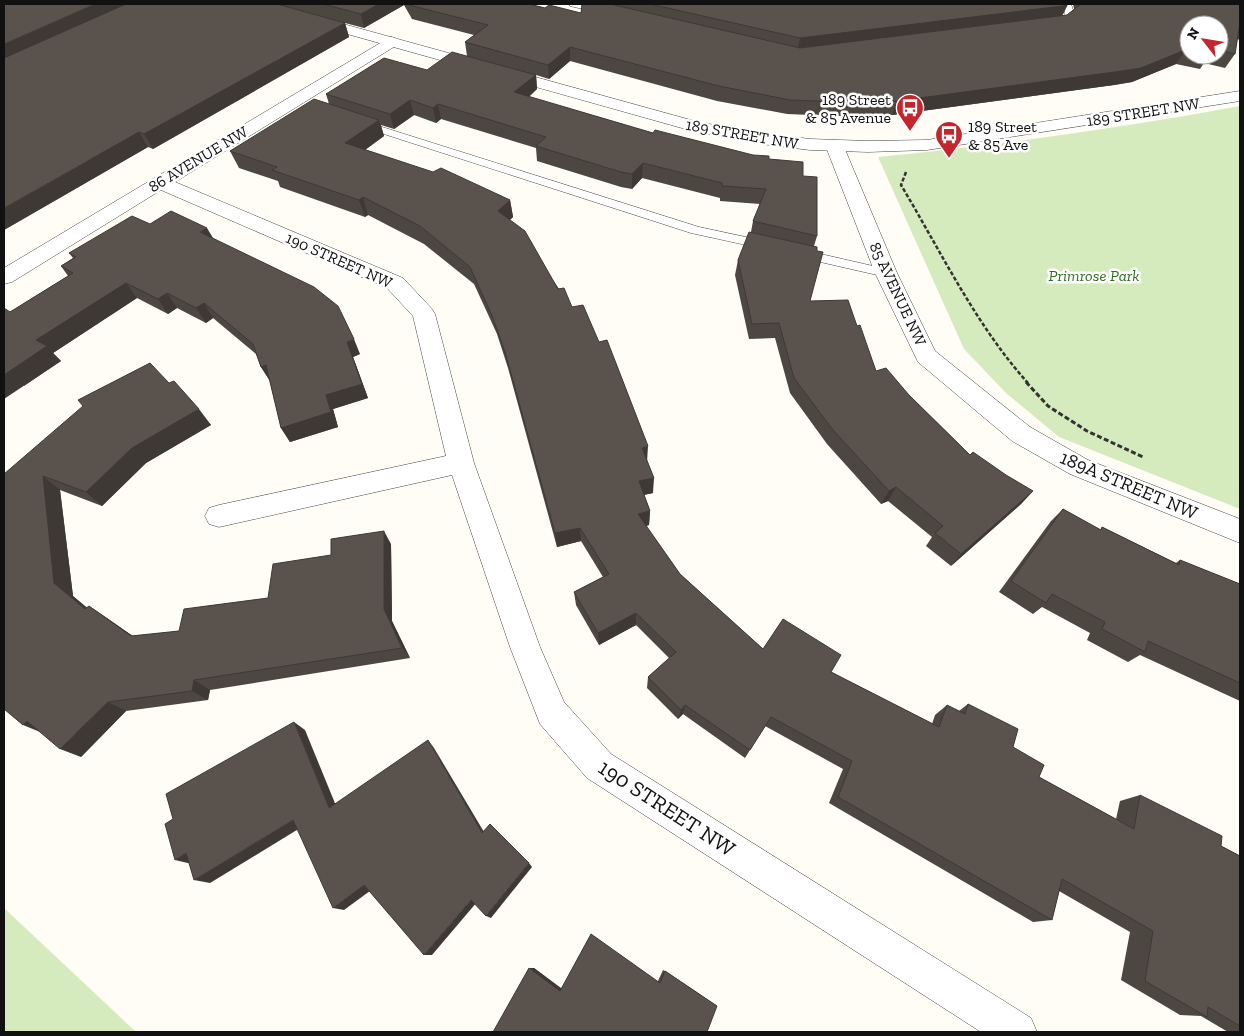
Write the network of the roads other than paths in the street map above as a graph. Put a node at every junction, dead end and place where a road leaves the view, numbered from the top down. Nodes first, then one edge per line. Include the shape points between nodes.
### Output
1 (256, 4) edge
2 (573, 4) edge
3 (1067, 4) edge
4 (610, 12) edge
5 (1041, 27) edge
6 (392, 42) junction
7 (1240, 96) edge
8 (293, 102) junction
9 (312, 108) edge
10 (349, 120) edge
11 (835, 147) junction
12 (159, 182) junction
13 (886, 273) junction
14 (4, 277) edge
15 (1021, 434) joint
16 (461, 463) junction
17 (219, 516) dead end
18 (1240, 531) edge
19 (1017, 1032) edge

1 - 6 street, 189 STREET NW
2 - 4 lane
3 - 5 lane via 1070,16 1060,24
6 - 8 street, 86 AVENUE NW
6 - 11 street, 189 STREET NW via 712,130 781,143
7 - 11 street, 189 STREET NW via 957,141 896,147
8 - 9 lane
8 - 12 street, 86 AVENUE NW
10 - 13 lane via 696,230
11 - 13 street, 85 AVENUE NW
12 - 14 street, 86 AVENUE NW
12 - 16 street, 190 STREET NW via 395,283 424,314
13 - 15 street, 85 AVENUE NW via 926,356
15 - 18 street, 189A STREET NW via 1079,467
16 - 17 street
16 - 19 street, 190 STREET NW via 552,713 599,766

